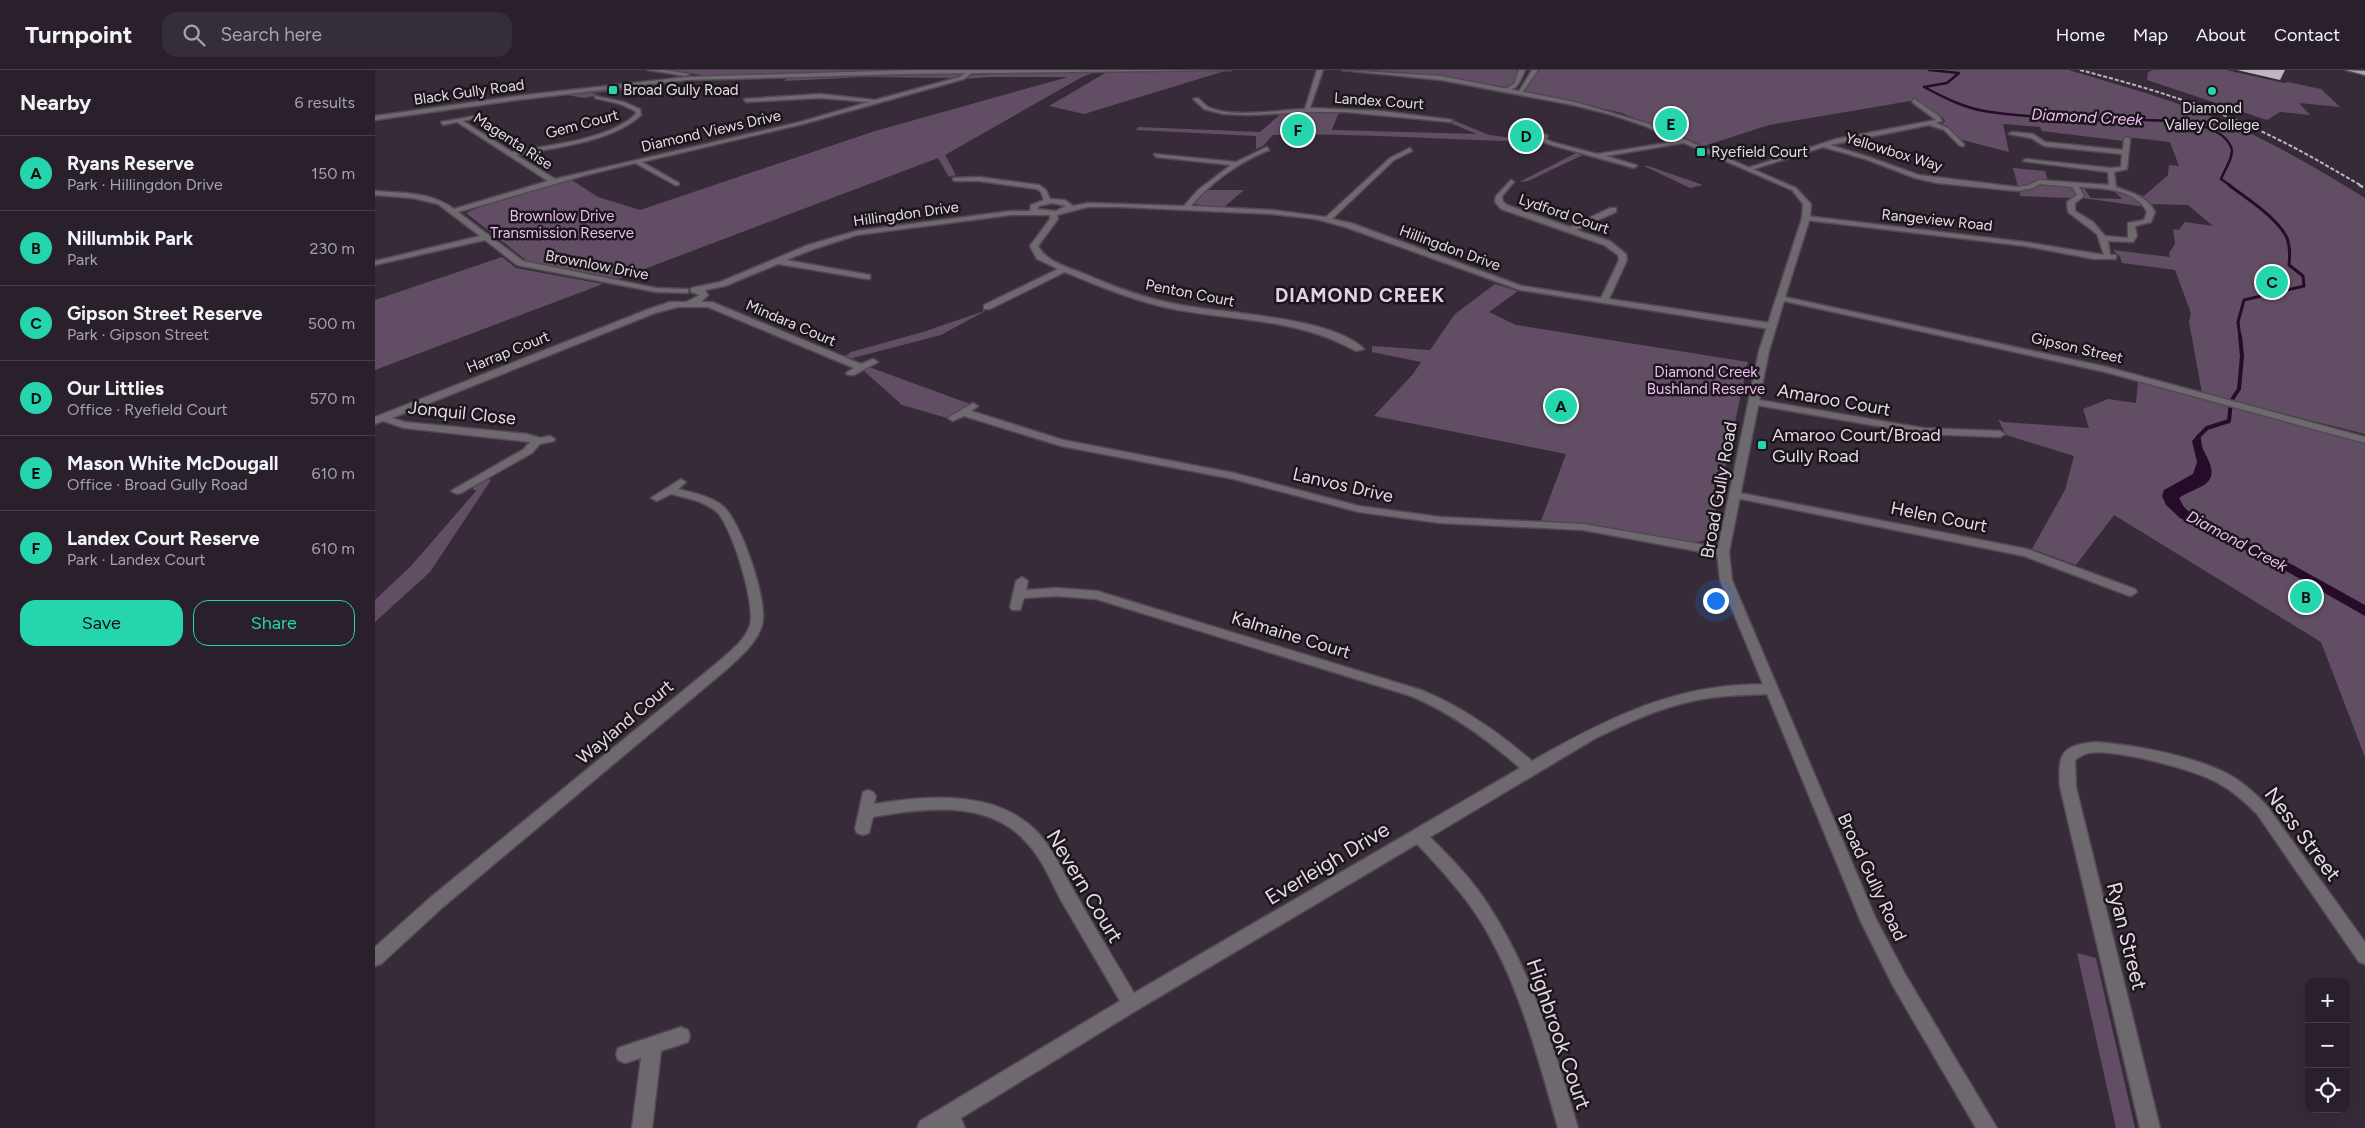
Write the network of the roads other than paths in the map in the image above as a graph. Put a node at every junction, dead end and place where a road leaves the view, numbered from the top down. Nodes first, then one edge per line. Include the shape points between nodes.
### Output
1 (651, 70) edge
2 (1201, 70) edge
3 (1228, 70) edge
4 (1320, 70) edge
5 (1345, 70) edge
6 (1535, 70) edge
7 (2349, 70) edge
8 (971, 71) junction
9 (1520, 73) edge
10 (2365, 73) edge
11 (683, 77) junction
12 (1530, 77) junction
13 (711, 78) junction
14 (1507, 90) junction
15 (1520, 92) junction
16 (597, 97) dead end
17 (1203, 98) dead end
18 (1196, 99) junction
19 (746, 100) dead end
20 (1189, 100) dead end
21 (1914, 101) dead end
22 (878, 102) junction
23 (1307, 110) junction
24 (473, 117) dead end
25 (375, 118) edge
26 (458, 120) junction
27 (1450, 120) dead end
28 (443, 123) dead end
29 (1930, 123) junction
30 (2012, 134) dead end
31 (1545, 136) dead end
32 (2127, 139) dead end
33 (2038, 141) junction
34 (1686, 142) junction
35 (1823, 145) junction
36 (1962, 145) dead end
37 (1267, 149) dead end
38 (1410, 150) dead end
39 (2126, 152) junction
40 (510, 154) junction
41 (1155, 155) dead end
42 (1597, 156) junction
43 (636, 160) junction
44 (2026, 161) dead end
45 (2043, 163) junction
46 (1239, 164) junction
47 (1634, 166) dead end
48 (1748, 168) junction
49 (2111, 170) junction
50 (955, 179) dead end
51 (554, 182) junction
52 (1510, 182) dead end
53 (677, 184) dead end
54 (2075, 185) junction
55 (2111, 188) junction
56 (377, 194) edge
57 (1048, 202) junction
58 (1063, 202) junction
59 (1120, 205) junction
60 (1033, 206) junction
61 (1069, 208) junction
62 (1186, 208) junction
63 (455, 211) junction
64 (1011, 213) junction
65 (1039, 213) junction
66 (1053, 213) junction
67 (1621, 213) dead end
68 (1806, 218) junction
69 (1328, 219) junction
70 (1570, 230) junction
71 (486, 237) junction
72 (2103, 238) junction
73 (776, 261) junction
74 (375, 263) edge
75 (1065, 269) junction
76 (867, 277) dead end
77 (722, 284) junction
78 (656, 290) junction
79 (695, 290) junction
80 (685, 291) junction
81 (705, 298) junction
82 (1780, 298) junction
83 (665, 300) junction
84 (1604, 301) junction
85 (677, 305) junction
86 (977, 305) dead end
87 (987, 307) junction
88 (652, 310) junction
89 (996, 310) dead end
90 (1770, 326) junction
91 (1359, 349) dead end
92 (873, 362) dead end
93 (862, 368) junction
94 (851, 373) dead end
95 (1753, 402) junction
96 (973, 406) dead end
97 (379, 419) edge
98 (2000, 434) dead end
99 (550, 439) dead end
100 (2365, 440) edge
101 (536, 442) junction
102 (457, 491) dead end
103 (1735, 495) junction
104 (657, 498) dead end
105 (1723, 552) junction
106 (2131, 592) dead end
107 (1019, 594) dead end
108 (1770, 689) junction
109 (2069, 756) joint
110 (1531, 768) junction
111 (863, 829) dead end
112 (1418, 835) junction
113 (2365, 956) edge
114 (375, 958) edge
115 (1131, 1004) junction
116 (681, 1036) dead end
117 (652, 1045) junction
118 (625, 1054) dead end
119 (953, 1121) edge
120 (642, 1128) edge
121 (927, 1128) edge
122 (1568, 1128) edge
123 (1987, 1128) edge
124 (2150, 1128) edge

1 - 11 street
2 - 3 street
2 - 8 street
4 - 23 street, Landex Court
5 - 14 street via 1410,74
6 - 12 street
7 - 10 main road
8 - 13 street
8 - 22 street, Diamond Views Drive via 962,78
9 - 12 street
9 - 14 street via 1516,86
11 - 13 street
11 - 13 street
11 - 25 street, Black Gully Road
12 - 15 street
14 - 15 street
15 - 34 street via 1615,114
16 - 40 street, Gem Court via 627,104 639,114 627,125 606,133
17 - 18 street
18 - 20 street
18 - 23 street, Landex Court via 1205,108 1216,111 1264,113
19 - 22 street via 820,96
21 - 29 street via 1940,119
22 - 43 street, Diamond Views Drive via 782,128
23 - 27 street, Landex Court via 1391,112
24 - 26 street, Magenta Rise
26 - 28 street, Magenta Rise
26 - 40 street, Magenta Rise
29 - 35 street
29 - 36 street via 1946,129
30 - 33 street via 2035,137
31 - 42 street via 1544,140 1550,143
32 - 39 street
33 - 39 street
33 - 45 street via 2033,142 2034,159
34 - 42 street
34 - 48 street
35 - 48 street
35 - 54 street, Yellowbox Way via 1937,181 2017,188 2031,187 2039,182
37 - 46 street
38 - 69 street via 1392,159
39 - 49 street via 2123,170
40 - 51 street, Magenta Rise
41 - 46 street
42 - 47 street
43 - 51 street, Diamond Views Drive
43 - 53 street
44 - 45 street
45 - 49 street
46 - 62 street via 1197,194
48 - 68 street via 1799,193 1807,204
49 - 55 street via 2114,185
50 - 57 street via 1039,187
51 - 63 street, Diamond Views Drive
52 - 70 street, Lydford Court via 1499,196 1504,208
54 - 55 street, Yellowbox Way
54 - 72 street via 2081,196 2071,201 2071,210 2095,226
55 - 72 street, Yellowbox Way via 2141,200 2151,212 2147,222 2131,225 2133,236 2130,240
56 - 63 street, Brownlow Drive via 427,198
57 - 58 street, Hillingdon Drive
57 - 60 street, Hillingdon Drive
58 - 59 street, Hillingdon Drive
58 - 61 street via 1069,204
59 - 61 street, Hillingdon Drive
59 - 62 street, Hillingdon Drive
60 - 64 street, Hillingdon Drive
60 - 65 street via 1033,210
61 - 66 street, Hillingdon Drive
62 - 69 street, Hillingdon Drive
63 - 71 street, Brownlow Drive
64 - 65 street, Hillingdon Drive
64 - 73 street, Hillingdon Drive via 873,230 826,242
65 - 66 street, Hillingdon Drive
66 - 75 street, Penton Court via 1054,219 1038,238 1035,250 1044,260
67 - 70 street via 1609,209
68 - 72 street, Rangeview Road via 2107,254
68 - 82 street, Broad Gully Road
69 - 84 street, Hillingdon Drive via 1503,283
70 - 84 street, Lydford Court via 1612,245 1621,254 1623,260
71 - 74 street
71 - 78 street, Brownlow Drive via 520,263
73 - 76 street
73 - 77 street, Hillingdon Drive
75 - 87 street
75 - 91 street, Penton Court via 1152,301 1296,325 1339,338
77 - 79 street, Hillingdon Drive
77 - 81 street, Hillingdon Drive
78 - 80 street, Brownlow Drive
78 - 83 street, Brownlow Drive
79 - 80 street, Hillingdon Drive
79 - 81 street via 702,292
80 - 83 street, Harrap Court
81 - 85 street, Mindara Court
81 - 93 street, Mindara Court
82 - 90 street, Broad Gully Road
82 - 100 street, Gipson Street via 2107,370
83 - 85 street
83 - 88 street, Harrap Court
84 - 90 street, Hillingdon Drive
85 - 88 street, Harrap Court
86 - 87 street
87 - 89 street
88 - 97 street, Harrap Court
90 - 95 street, Broad Gully Road
92 - 93 street
93 - 94 street
95 - 98 street, Amaroo Court via 1923,431
95 - 103 street, Broad Gully Road
96 - 105 street, Lanvos Drive via 958,415 1061,443 1234,476 1380,513 1440,520 1583,528
97 - 101 street, Jonquil Close via 405,425 527,437
99 - 101 street, Jonquil Close
101 - 102 street, Jonquil Close via 528,451
103 - 105 street, Broad Gully Road
103 - 106 street, Helen Court via 2027,552
104 - 114 street, Wayland Court via 675,486 723,511 759,607 751,635 722,666 437,902
105 - 108 street, Broad Gully Road via 1731,597
107 - 110 street, Kalmaine Court via 1097,595 1416,693 1467,717
108 - 110 street, Everleigh Drive via 1706,693 1649,710 1591,734
108 - 123 street, Broad Gully Road via 1869,922 1899,980
109 - 113 street, Ness Street via 2084,748 2119,749 2207,771 2236,786 2262,810
109 - 124 street, Ryan Street via 2066,763 2068,787
110 - 112 street, Everleigh Drive
111 - 115 street, Nevern Court via 867,804 916,804 963,806 992,813 1027,832 1045,856
112 - 115 street, Everleigh Drive
112 - 122 street, Highbrook Court via 1462,882 1505,948 1529,1002
115 - 119 street, Everleigh Drive
116 - 117 street
117 - 118 street
117 - 120 street
119 - 121 street, Everleigh Drive

